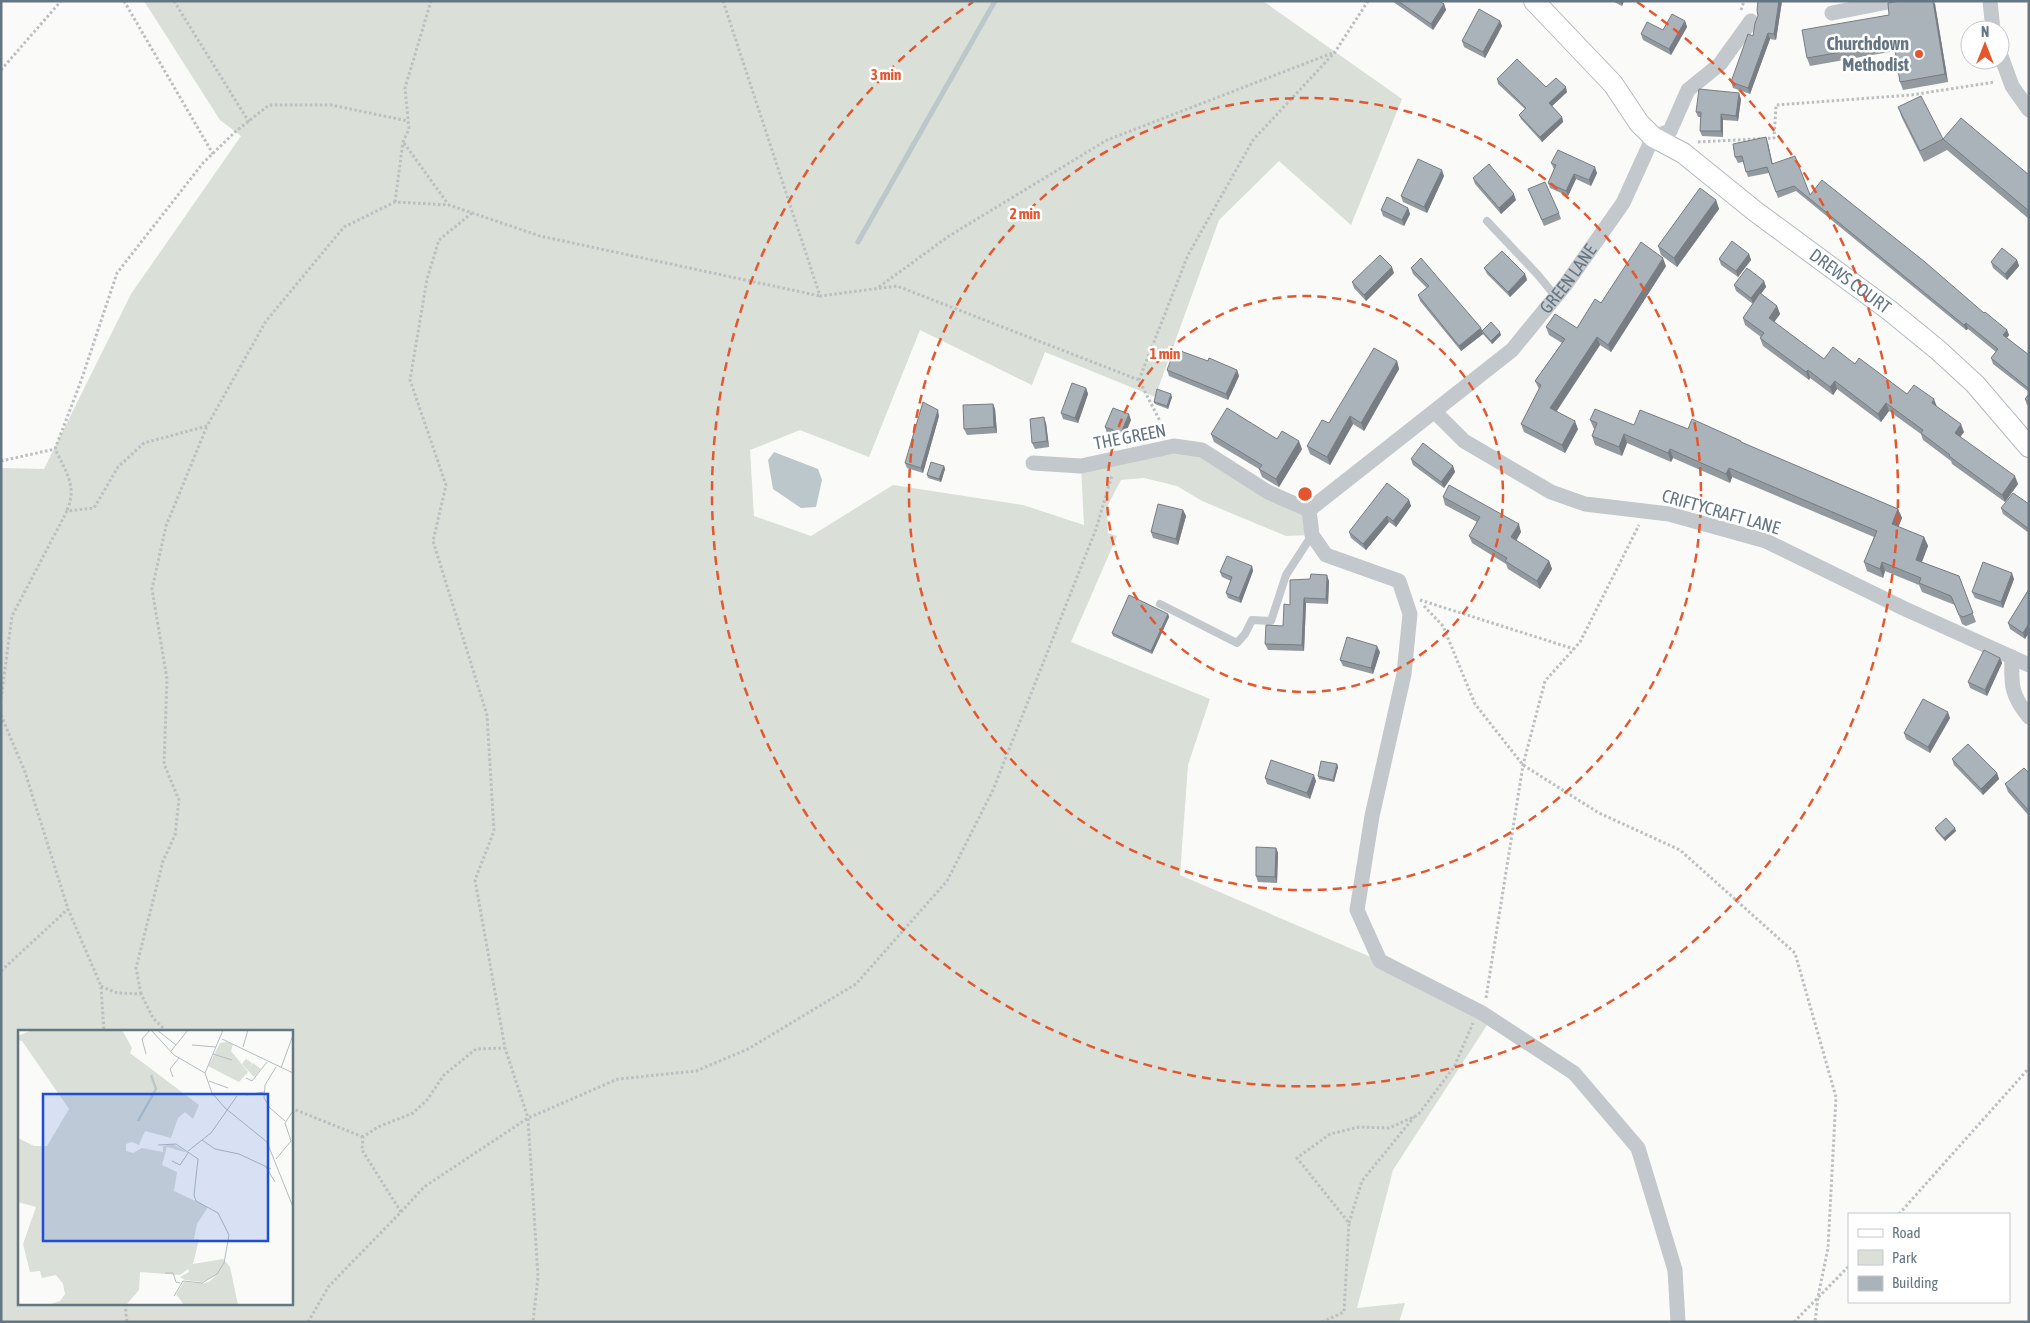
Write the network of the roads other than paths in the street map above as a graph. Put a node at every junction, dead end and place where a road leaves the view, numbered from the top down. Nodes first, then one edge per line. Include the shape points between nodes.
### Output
1 (1534, 1) edge
2 (1893, 1) edge
3 (1990, 1) edge
4 (1832, 13) dead end
5 (1992, 20) edge
6 (1751, 21) dead end
7 (2006, 70) edge
8 (2029, 110) edge
9 (1662, 141) junction
10 (1486, 221) dead end
11 (1556, 297) junction
12 (1435, 412) junction
13 (2029, 448) edge
14 (1033, 463) dead end
15 (1309, 510) junction
16 (1312, 535) junction
17 (1160, 604) dead end
18 (2012, 657) junction
19 (2029, 665) edge
20 (2029, 717) edge
21 (1678, 1322) edge

1 - 9 street via 1612,84 1639,123
2 - 4 street
3 - 5 street
6 - 9 street via 1720,64 1688,90 1670,131
7 - 8 street via 2012,86
9 - 11 street, GREEN LANE via 1623,203
9 - 13 street, DREWS COURT via 1683,153 1938,350 1975,384
10 - 11 lane
11 - 12 street, GREEN LANE via 1512,350
12 - 15 street, GREEN LANE
12 - 18 street, CRIFTYCRAFT LANE via 1464,441 1551,492 1585,504 1669,514 1766,541
14 - 15 street, THE GREEN via 1081,466 1174,446 1202,450 1268,492
15 - 16 street
16 - 17 lane via 1286,575 1271,621 1252,620 1236,643
16 - 21 street via 1326,555 1399,581 1410,614 1404,674 1372,816 1357,910 1380,961 1480,1012 1574,1073 1638,1148 1675,1270
18 - 19 street, CRIFTYCRAFT LANE
18 - 20 street via 2011,685

